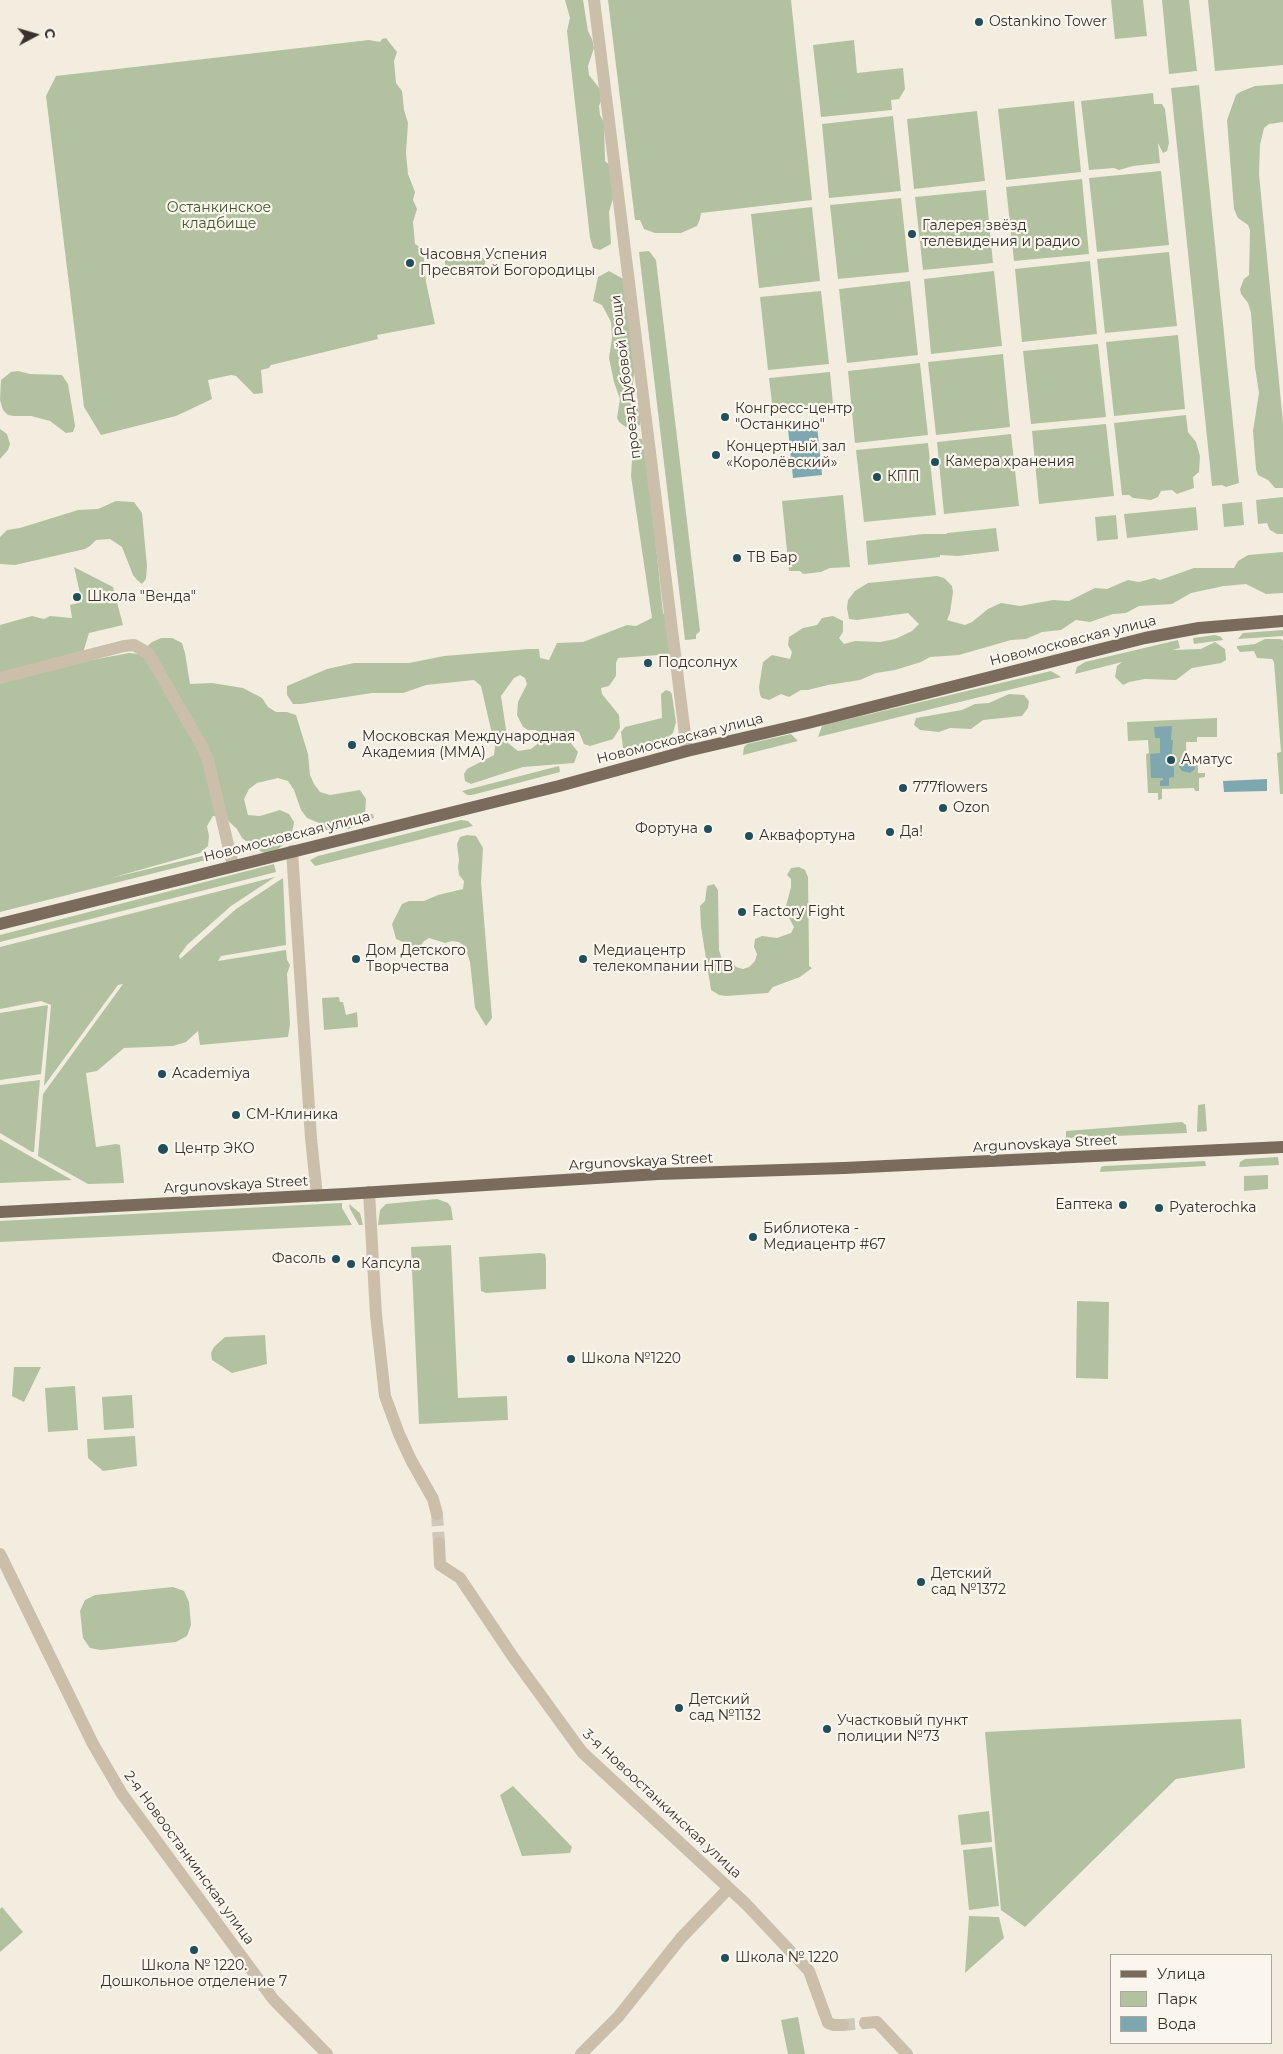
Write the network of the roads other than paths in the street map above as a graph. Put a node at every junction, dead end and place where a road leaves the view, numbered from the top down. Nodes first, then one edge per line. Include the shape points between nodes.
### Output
1 (594, 0) edge
2 (1283, 621) edge
3 (0, 678) edge
4 (688, 751) junction
5 (292, 851) junction
6 (233, 866) junction
7 (0, 924) edge
8 (1283, 1147) edge
9 (370, 1192) junction
10 (317, 1196) junction
11 (0, 1212) edge
12 (437, 1514) tunnel mouth
13 (439, 1543) tunnel mouth
14 (0, 1554) edge
15 (729, 1888) junction
16 (867, 2023) tunnel mouth
17 (843, 2025) tunnel mouth
18 (327, 2054) edge
19 (581, 2054) edge
20 (907, 2054) edge

1 - 4 street, проезд Дубовой Рощи
2 - 4 main road, Новомосковская улица via 1170,632
3 - 6 street via 124,646 134,645 148,653 208,760
4 - 5 main road, Новомосковская улица
5 - 6 main road, Новомосковская улица
5 - 10 street
6 - 7 main road, Новомосковская улица
8 - 9 main road, Argunovskaya Street via 658,1174
9 - 10 main road, Argunovskaya Street
9 - 12 street via 385,1396 399,1434 433,1499
10 - 11 main road, Argunovskaya Street
13 - 15 street, 3-я Новоостанкинская улица via 440,1565 460,1578 582,1752
14 - 18 street, 2-я Новоостанкинская улица via 93,1744 122,1794 273,1999
15 - 17 street, 3-я Новоостанкинская улица via 809,1971 828,2023
15 - 19 street via 681,1938 618,2016
16 - 20 street via 877,2022

